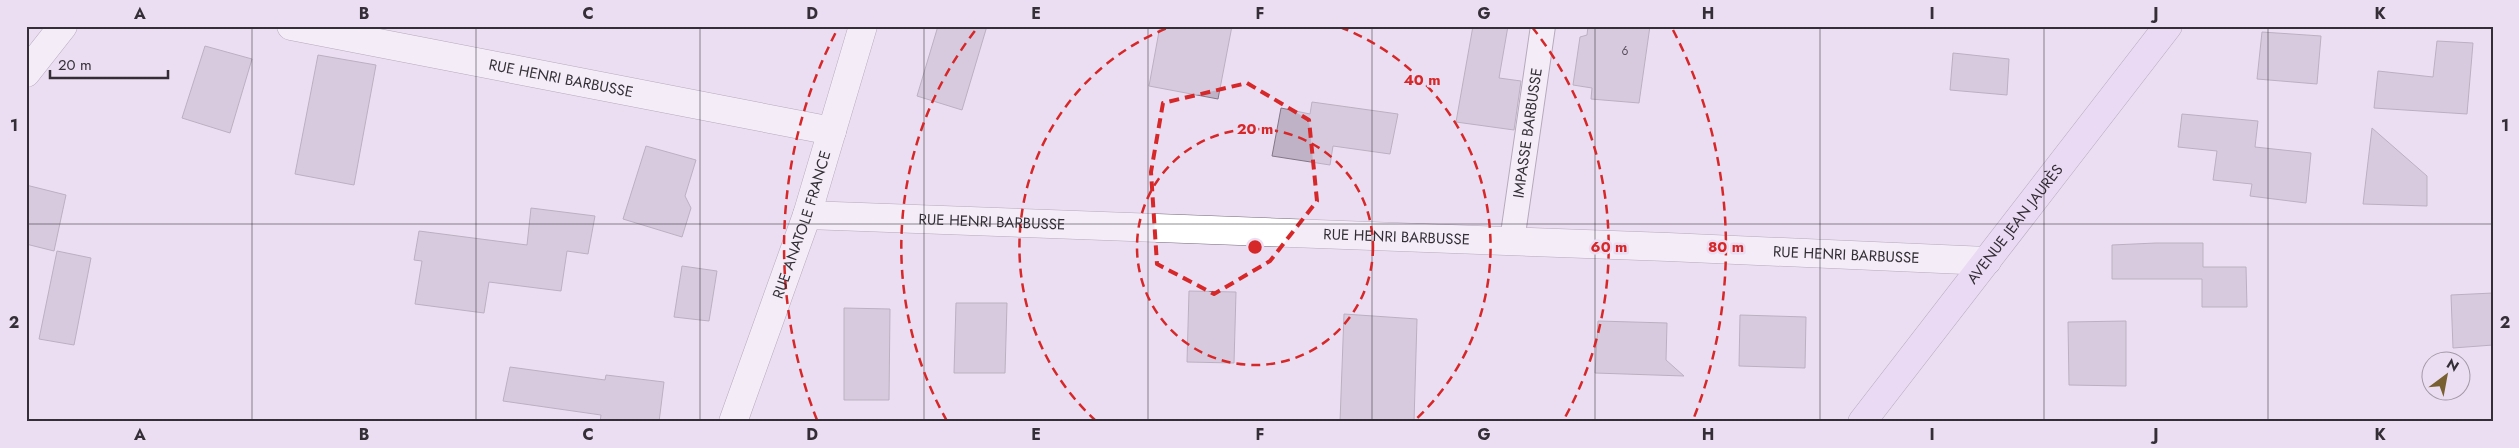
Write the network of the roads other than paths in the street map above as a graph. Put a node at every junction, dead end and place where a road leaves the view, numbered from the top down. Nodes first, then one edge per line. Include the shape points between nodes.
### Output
1 (63, 26) edge
2 (291, 26) edge
3 (863, 26) edge
4 (1544, 26) edge
5 (2168, 26) edge
6 (26, 73) edge
7 (832, 130) junction
8 (807, 214) junction
9 (1512, 241) junction
10 (1987, 262) junction
11 (733, 422) edge
12 (1862, 422) edge

1 - 6 street
2 - 7 street, RUE HENRI BARBUSSE
3 - 7 street, RUE ANATOLE FRANCE
4 - 9 lane, IMPASSE BARBUSSE
5 - 10 main road, AVENUE JEAN JAURÈS
7 - 8 street, RUE ANATOLE FRANCE
8 - 9 street, RUE HENRI BARBUSSE
8 - 11 street, RUE ANATOLE FRANCE
9 - 10 street, RUE HENRI BARBUSSE
10 - 12 main road, AVENUE JEAN JAURÈS

